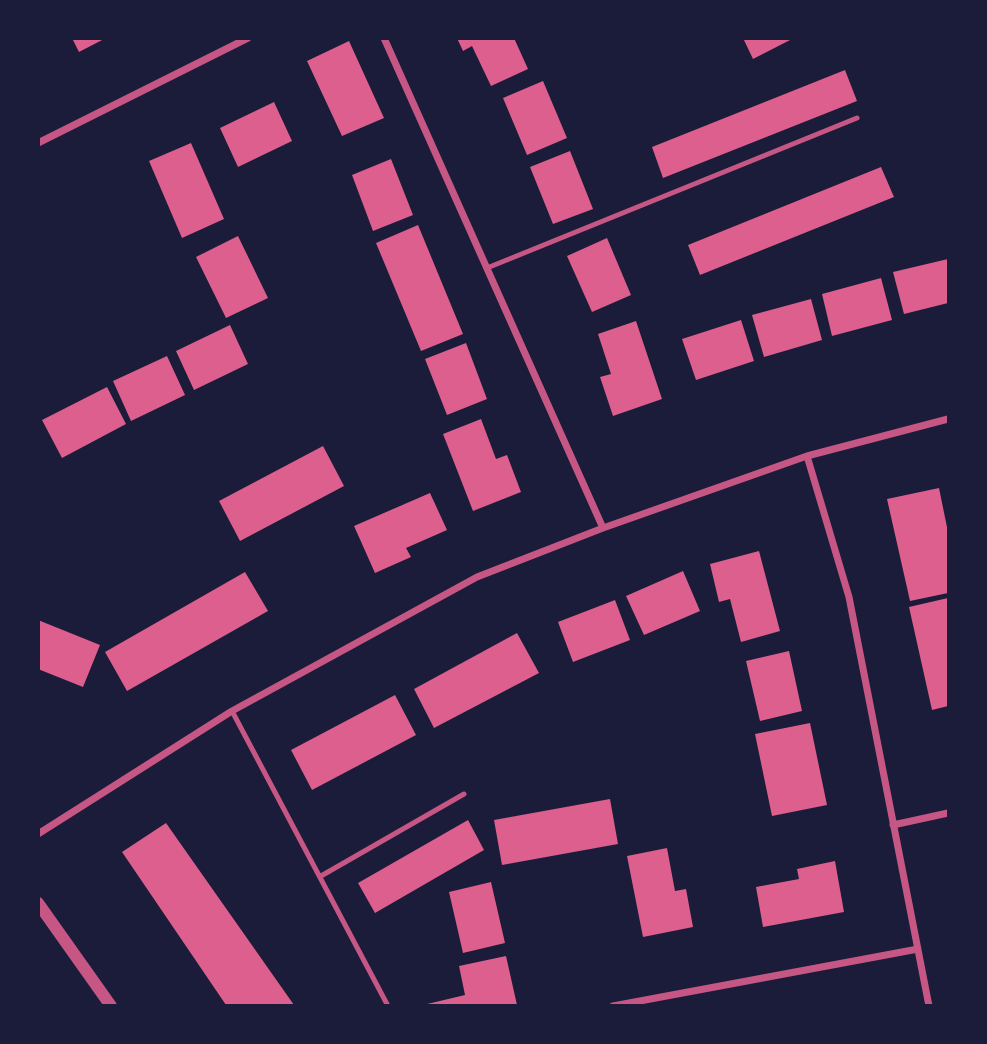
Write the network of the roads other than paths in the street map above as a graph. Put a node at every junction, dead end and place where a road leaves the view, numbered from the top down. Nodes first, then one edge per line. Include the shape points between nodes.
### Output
1 (248, 38) edge
2 (384, 38) edge
3 (858, 118) dead end
4 (38, 143) edge
5 (486, 268) junction
6 (948, 419) edge
7 (807, 456) junction
8 (603, 528) junction
9 (232, 711) junction
10 (464, 794) dead end
11 (948, 813) edge
12 (893, 825) junction
13 (38, 834) edge
14 (321, 876) junction
15 (38, 903) edge
16 (918, 949) junction
17 (111, 1006) edge
18 (388, 1006) edge
19 (613, 1006) edge
20 (929, 1006) edge

1 - 4 street
2 - 5 street
3 - 5 lane
5 - 8 street
6 - 7 street
7 - 8 street
7 - 12 street via 849,597
8 - 9 street via 477,577
9 - 13 street
9 - 14 lane
10 - 14 lane
11 - 12 street
12 - 16 street
14 - 18 lane
15 - 17 street
16 - 19 street
16 - 20 street

